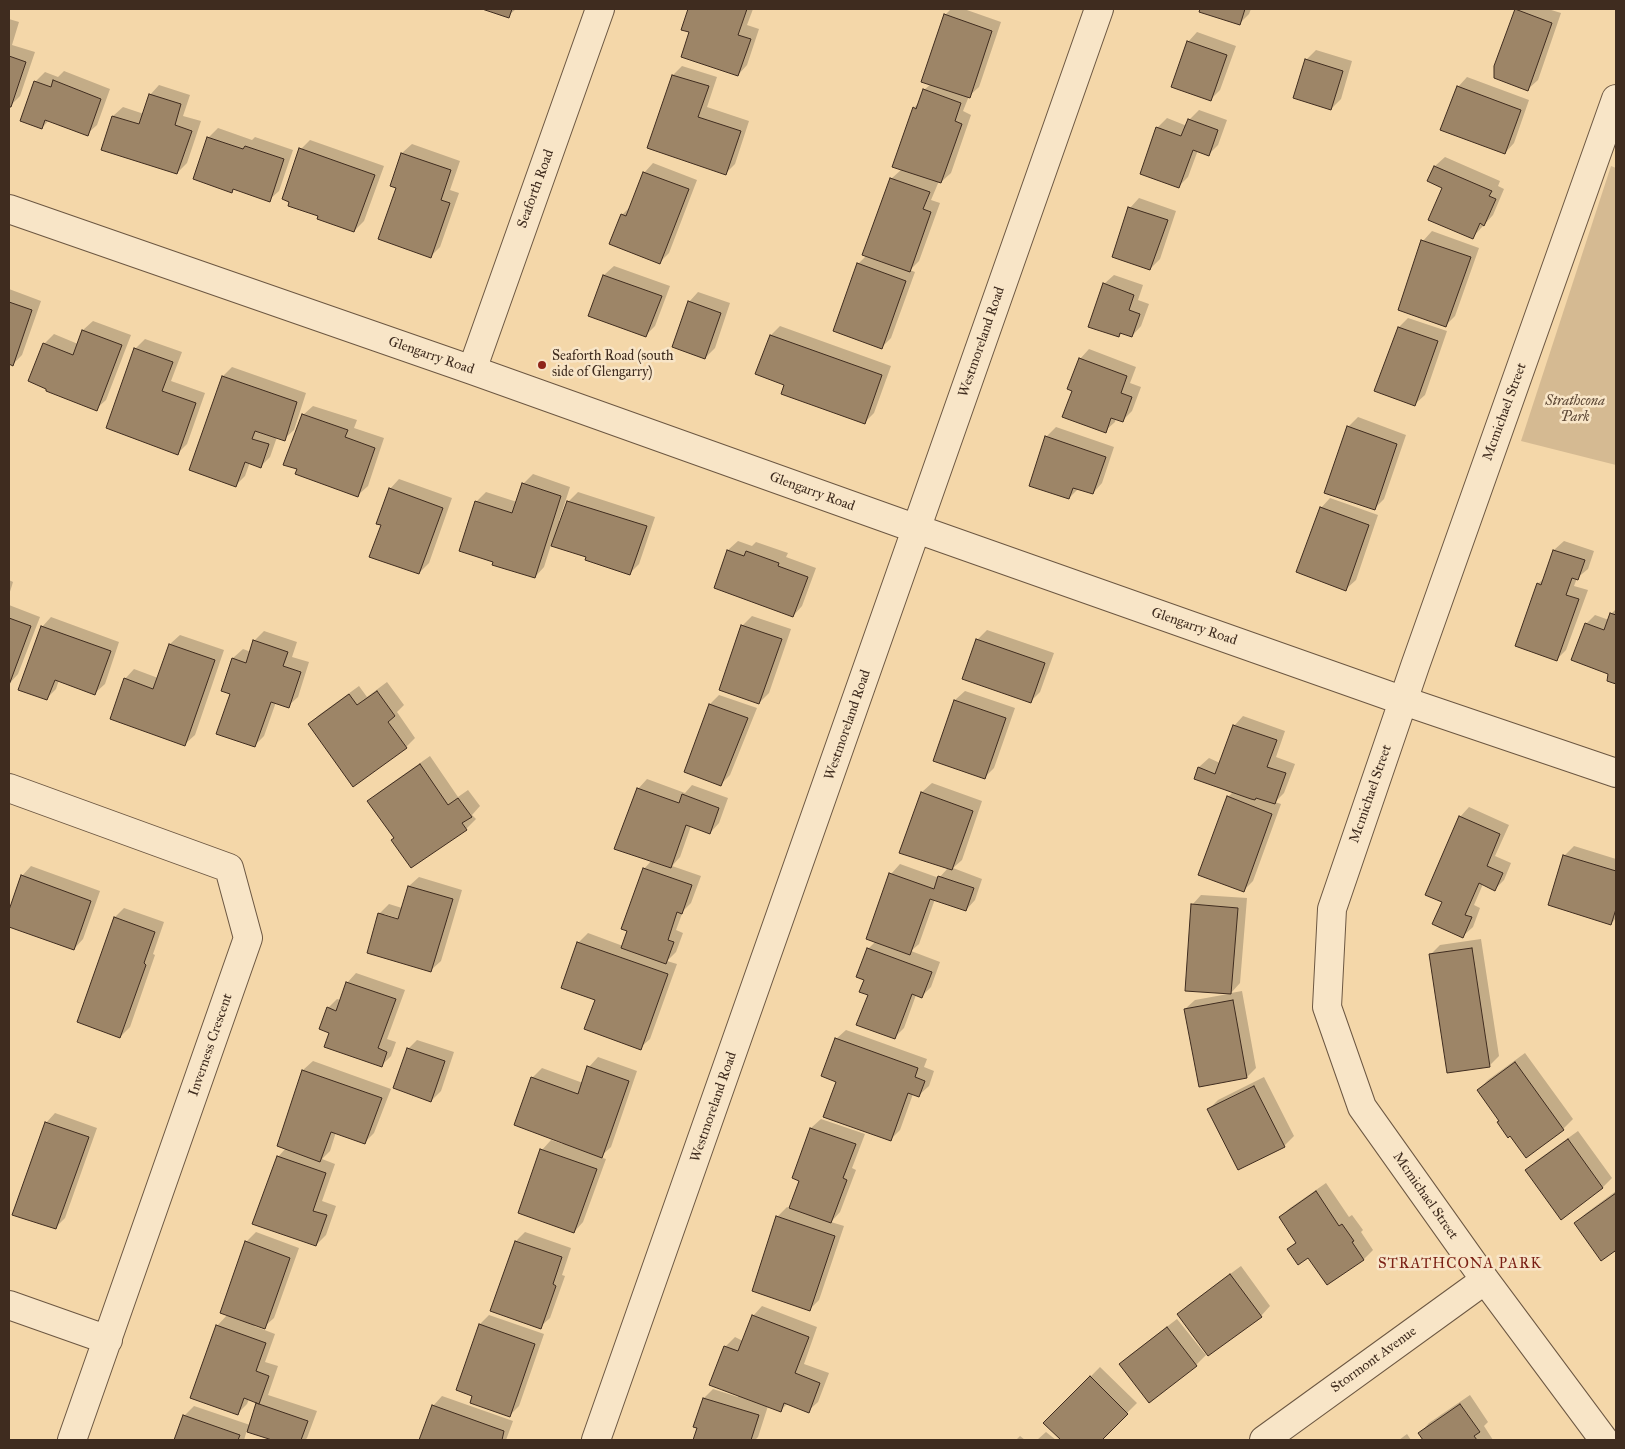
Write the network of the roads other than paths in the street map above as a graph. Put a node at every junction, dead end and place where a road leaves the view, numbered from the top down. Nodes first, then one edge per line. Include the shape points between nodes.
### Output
1 (600, 9) edge
2 (1099, 9) edge
3 (1616, 99) edge
4 (9, 209) edge
5 (472, 370) junction
6 (917, 529) junction
7 (1404, 701) junction
8 (1616, 773) edge
9 (9, 788) edge
10 (1485, 1280) junction
11 (9, 1305) edge
12 (108, 1340) junction
13 (72, 1440) edge
14 (596, 1440) edge
15 (1264, 1440) edge
16 (1604, 1440) edge

1 - 5 street, Seaforth Road
2 - 6 street, Westmoreland Road
3 - 7 street, Mcmichael Street
4 - 5 street, Glengarry Road
5 - 6 street, Glengarry Road
6 - 7 street, Glengarry Road
6 - 14 street, Westmoreland Road
7 - 8 street, Glengarry Road
7 - 10 street, Mcmichael Street via 1332,909 1326,1006 1362,1107
9 - 12 street, Inverness Crescent via 228,868 248,938
10 - 15 street, Stormont Avenue
10 - 16 street, Mcmichael Street
11 - 12 street
12 - 13 street, Inverness Crescent

